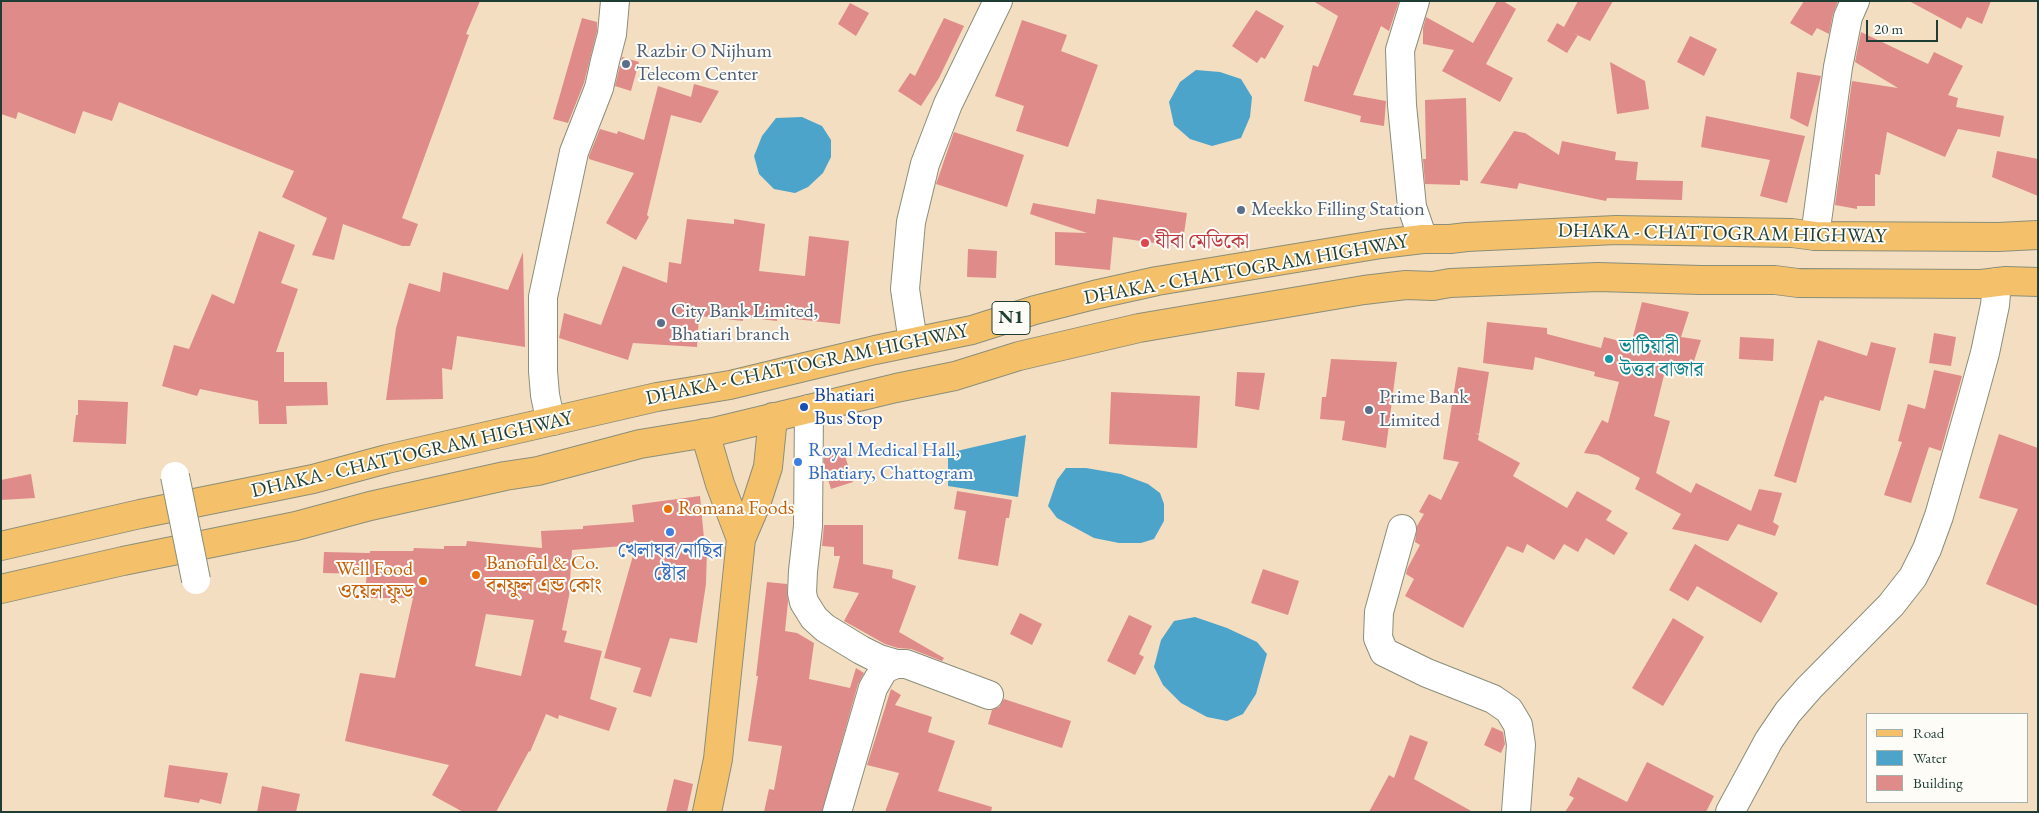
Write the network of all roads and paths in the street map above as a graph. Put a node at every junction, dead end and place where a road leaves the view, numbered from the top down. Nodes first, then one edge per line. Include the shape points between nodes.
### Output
1 (615, 1) edge
2 (998, 1) edge
3 (1414, 1) edge
4 (1855, 1) edge
5 (2038, 234) edge
6 (1815, 236) junction
7 (1423, 239) junction
8 (1997, 282) junction
9 (2038, 282) edge
10 (913, 342) junction
11 (809, 409) junction
12 (774, 417) junction
13 (553, 422) junction
14 (705, 433) junction
15 (175, 476) dead end
16 (1402, 529) dead end
17 (741, 539) junction
18 (1, 546) edge
19 (196, 580) dead end
20 (1, 589) edge
21 (896, 664) junction
22 (989, 694) dead end
23 (707, 812) edge
24 (837, 812) edge
25 (1516, 812) edge
26 (1730, 812) edge

1 - 13 street via 606,61 574,152 544,297 542,371
2 - 10 street via 948,104 925,164 911,222 905,289
3 - 7 street via 1400,50 1402,105 1412,207
4 - 6 street via 1848,16 1838,67
5 - 6 main road, DHAKA - CHATTOGRAM HIGHWAY / N1 via 1998,237
6 - 7 main road, DHAKA - CHATTOGRAM HIGHWAY / N1 via 1616,230
7 - 10 main road, DHAKA - CHATTOGRAM HIGHWAY / N1 via 1157,281 1044,308 972,330
8 - 9 main road, DHAKA - CHATTOGRAM HIGHWAY / N1
8 - 11 main road, DHAKA - CHATTOGRAM HIGHWAY / N1 via 1798,283 1598,277 1398,286 1139,328 1018,356 955,376
8 - 26 street via 1985,353 1939,516 1912,577 1891,606 1788,712 1768,740
10 - 13 main road, DHAKA - CHATTOGRAM HIGHWAY / N1
11 - 12 main road, DHAKA - CHATTOGRAM HIGHWAY / N1
11 - 21 street via 804,602 825,628 861,650
12 - 14 main road, DHAKA - CHATTOGRAM HIGHWAY / N1
12 - 17 main road via 768,467
13 - 18 main road, DHAKA - CHATTOGRAM HIGHWAY / N1 via 313,479
14 - 17 main road
14 - 20 main road, DHAKA - CHATTOGRAM HIGHWAY / N1 via 640,444 538,471 370,506 296,526
15 - 19 street, bridge
16 - 25 street via 1379,612 1378,638 1384,652 1493,699 1509,710 1518,725 1521,745
17 - 23 main road via 718,759
21 - 22 street via 906,664
21 - 24 street via 884,669 873,688

